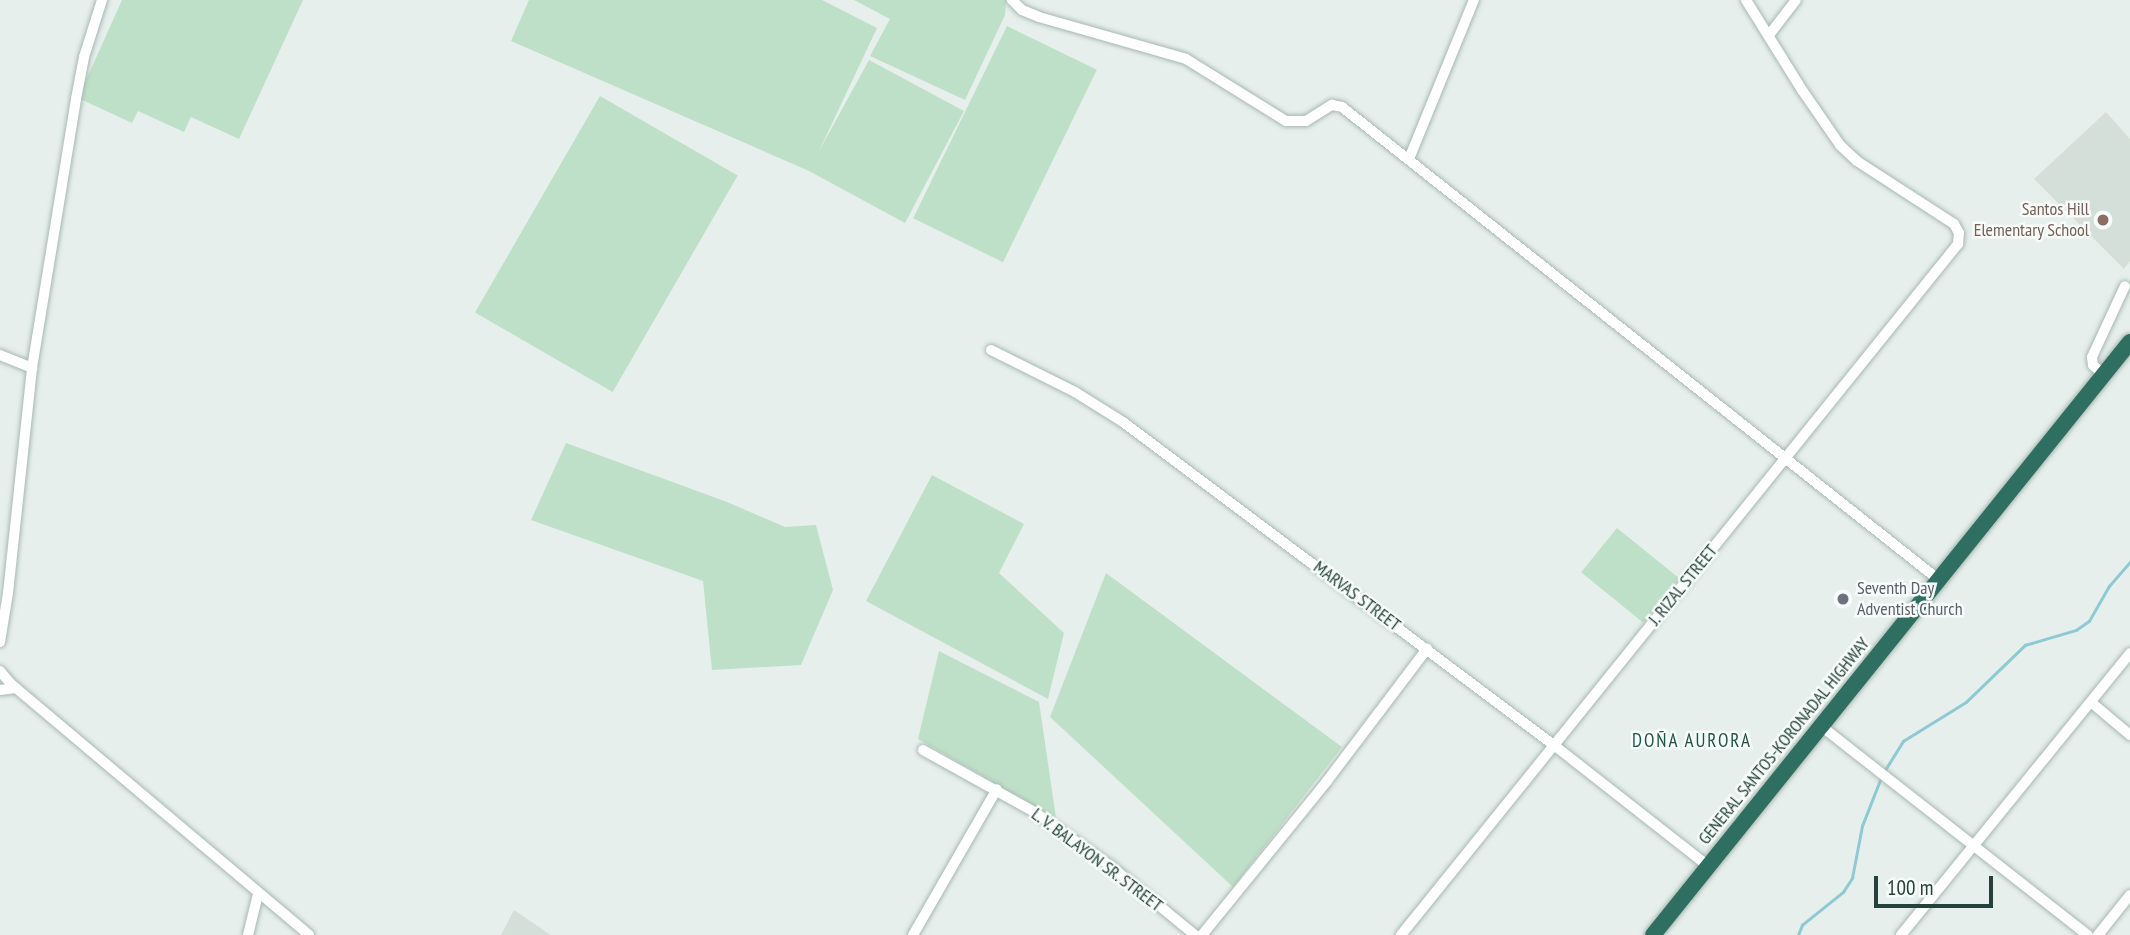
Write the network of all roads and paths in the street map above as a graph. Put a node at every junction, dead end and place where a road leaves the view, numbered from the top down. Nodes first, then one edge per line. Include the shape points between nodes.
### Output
1 (102, 0) edge
2 (1012, 0) edge
3 (1475, 0) edge
4 (1746, 0) edge
5 (1796, 0) edge
6 (1769, 35) junction
7 (1409, 159) junction
8 (2125, 286) dead end
9 (2130, 342) edge
10 (991, 350) dead end
11 (0, 355) edge
12 (32, 368) junction
13 (2104, 375) junction
14 (1785, 458) junction
15 (1939, 580) junction
16 (0, 642) edge
17 (1426, 649) junction
18 (2130, 653) edge
19 (0, 671) edge
20 (16, 688) junction
21 (0, 690) edge
22 (2092, 703) junction
23 (1821, 726) junction
24 (2130, 735) edge
25 (1555, 746) junction
26 (923, 750) dead end
27 (997, 789) junction
28 (1975, 846) junction
29 (1708, 866) junction
30 (258, 894) junction
31 (2130, 895) edge
32 (248, 935) edge
33 (309, 935) edge
34 (913, 935) edge
35 (1195, 935) edge
36 (1202, 935) edge
37 (1401, 935) edge
38 (1653, 935) edge
39 (1901, 935) edge
40 (2088, 935) edge
41 (2098, 935) edge

1 - 12 street via 76,99
2 - 7 street via 1021,10 1039,17 1186,59 1286,121 1306,121 1332,104 1342,107
3 - 7 street
4 - 6 street
5 - 6 street
6 - 14 street, J. RIZAL STREET via 1840,145 1959,233 1958,244
7 - 14 street
8 - 13 street via 2092,357 2093,365
9 - 13 highway, GENERAL SANTOS-KORONADAL HIGHWAY
10 - 17 street, MARVAS STREET via 1100,406
11 - 12 street
12 - 16 street
13 - 15 highway, GENERAL SANTOS-KORONADAL HIGHWAY
14 - 15 street
14 - 25 street, J. RIZAL STREET
15 - 23 highway, GENERAL SANTOS-KORONADAL HIGHWAY
17 - 25 street, MARVAS STREET
17 - 36 street
18 - 22 street
19 - 20 street
20 - 21 street
20 - 30 street
22 - 24 street
22 - 28 street
23 - 28 street
23 - 29 highway, GENERAL SANTOS-KORONADAL HIGHWAY
25 - 29 street, MARVAS STREET
25 - 37 street, J. RIZAL STREET
26 - 27 street, L. V. BALAYON SR. STREET
27 - 34 street
27 - 35 street, L. V. BALAYON SR. STREET via 1088,849
28 - 39 street
28 - 40 street
29 - 38 highway, GENERAL SANTOS-KORONADAL HIGHWAY
30 - 32 street
30 - 33 street
31 - 41 street

